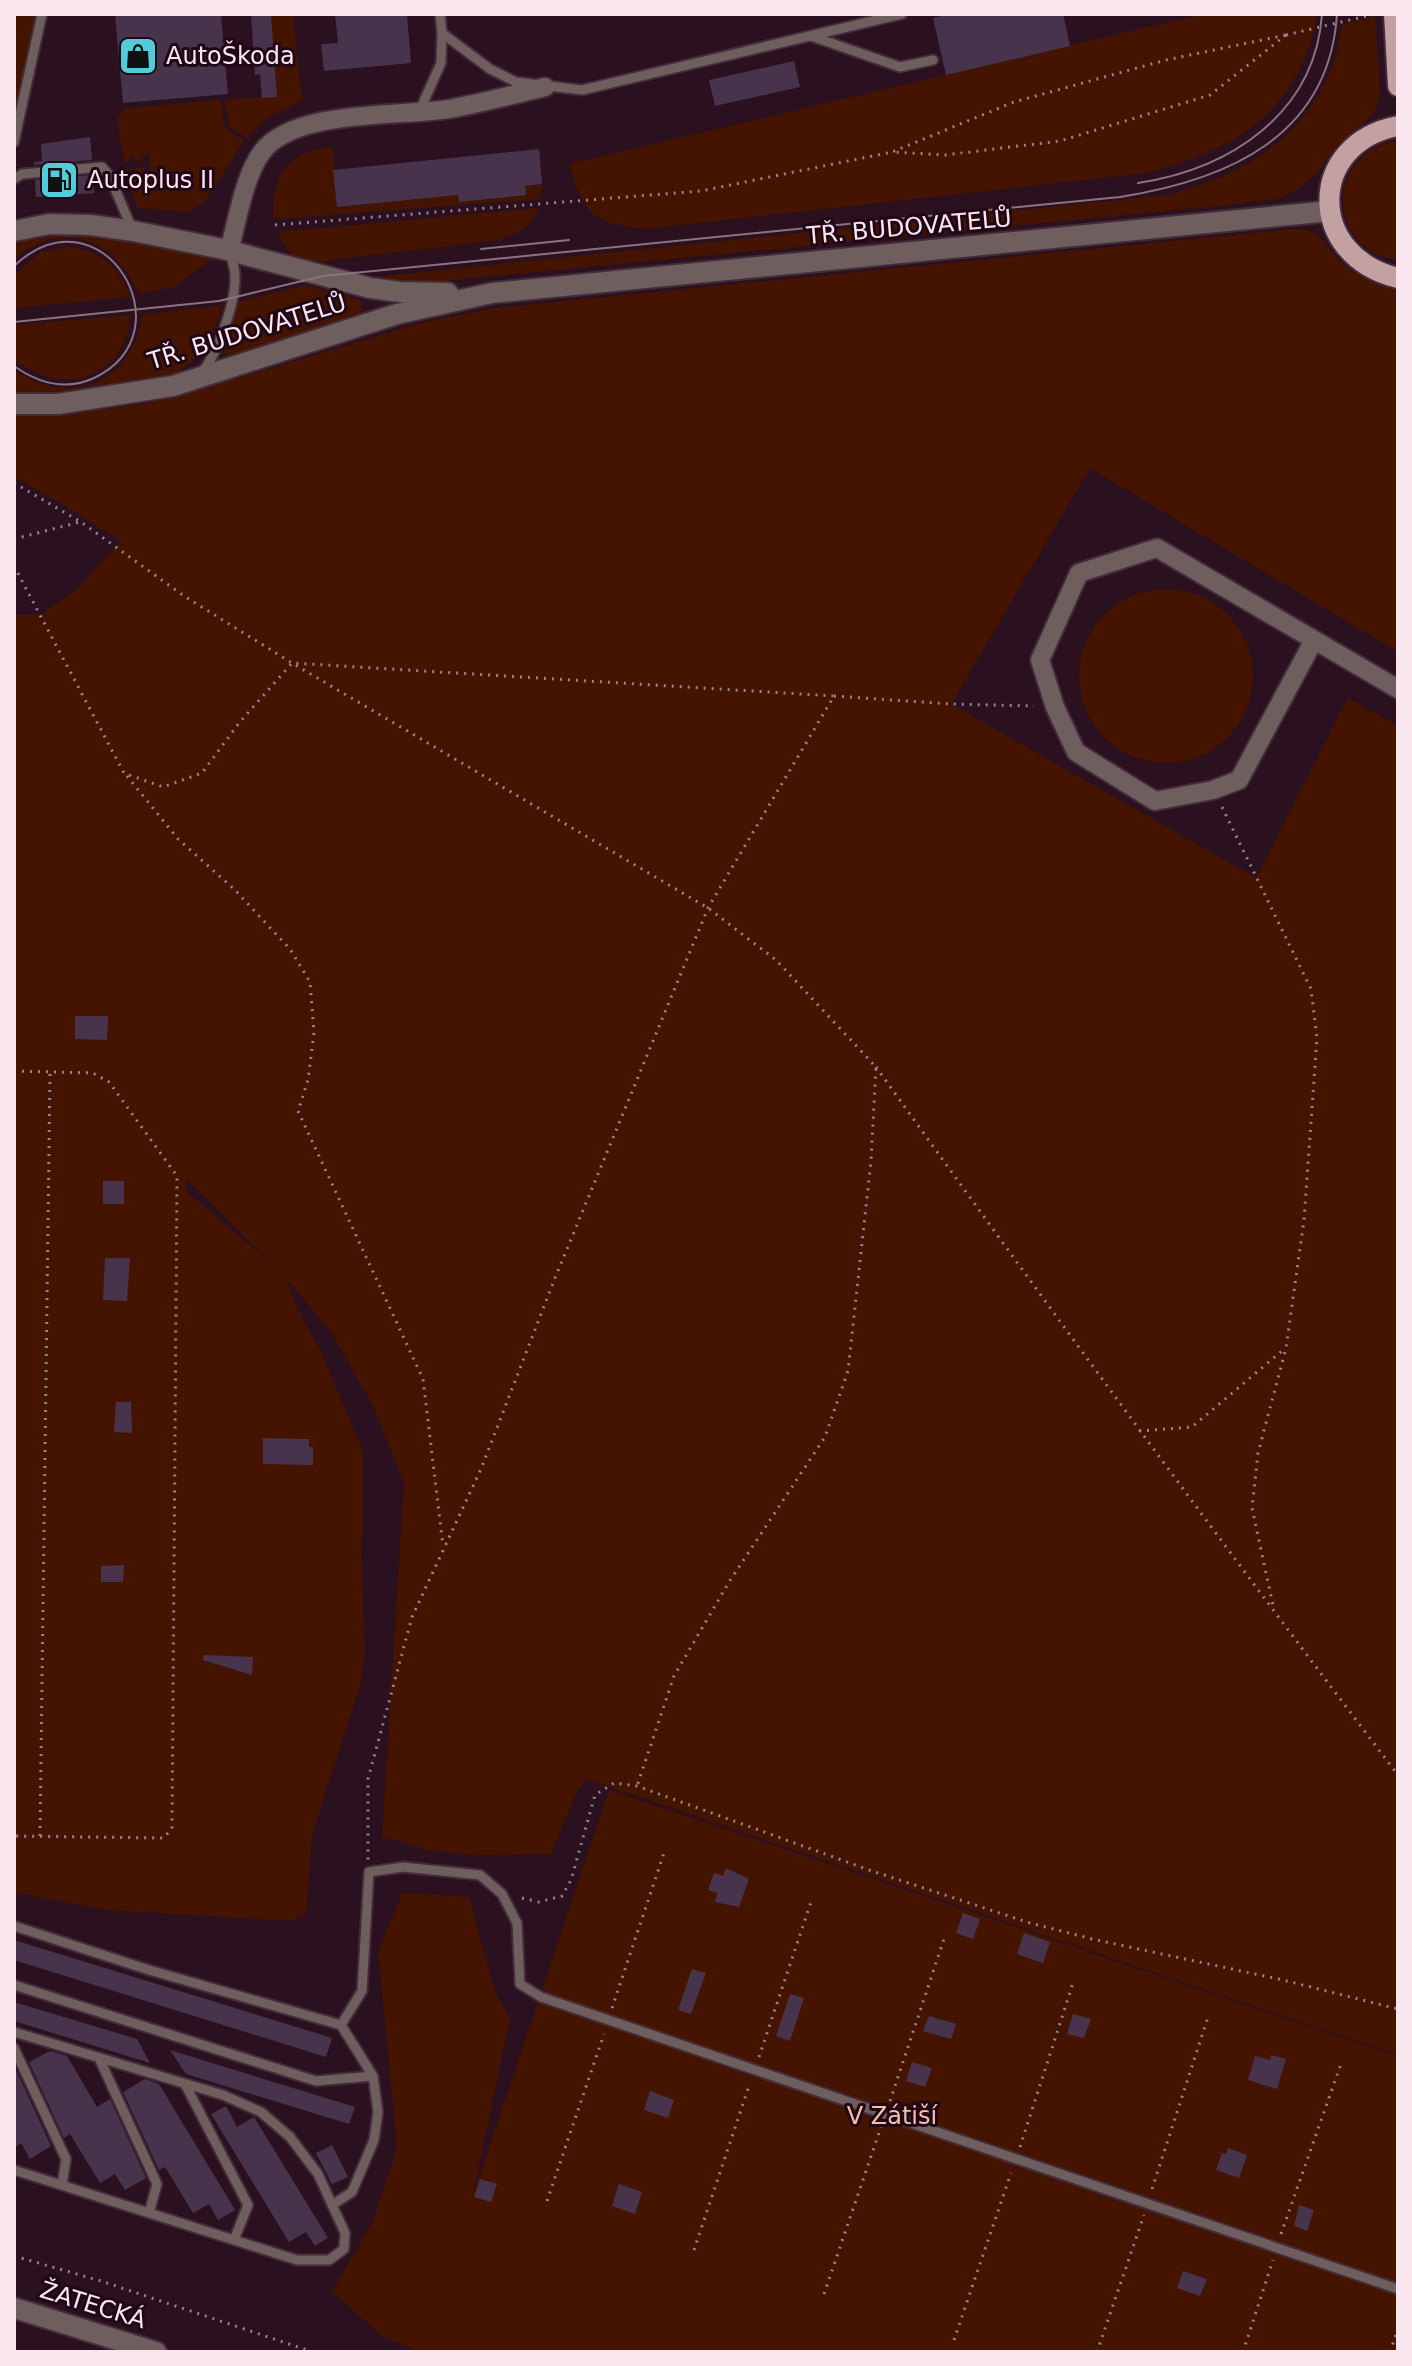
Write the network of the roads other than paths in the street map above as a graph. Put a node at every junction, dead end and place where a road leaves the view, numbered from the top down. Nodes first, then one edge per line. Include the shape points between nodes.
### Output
1 (42, 14) edge
2 (440, 14) edge
3 (902, 14) edge
4 (1394, 14) edge
5 (442, 33) junction
6 (810, 36) junction
7 (933, 60) dead end
8 (1398, 86) edge
9 (545, 87) junction
10 (419, 112) junction
11 (1398, 126) edge
12 (14, 142) edge
13 (14, 179) edge
14 (1330, 211) junction
15 (14, 231) edge
16 (133, 231) junction
17 (229, 251) junction
18 (1398, 278) edge
19 (492, 293) junction
20 (193, 380) junction
21 (14, 404) edge
22 (1314, 640) junction
23 (1398, 689) edge
24 (14, 1926) edge
25 (14, 1985) edge
26 (341, 2025) junction
27 (14, 2032) edge
28 (14, 2048) edge
29 (99, 2058) junction
30 (373, 2076) junction
31 (186, 2086) junction
32 (14, 2170) edge
33 (62, 2185) junction
34 (332, 2205) junction
35 (149, 2213) junction
36 (234, 2240) junction
37 (1398, 2289) edge
38 (14, 2308) edge
39 (156, 2352) edge

1 - 12 lane
2 - 5 lane
3 - 6 lane
4 - 8 main road
5 - 9 lane via 504,77
5 - 10 lane via 441,63
6 - 7 lane via 900,67
6 - 9 lane via 590,89
9 - 10 street
10 - 17 street via 314,123 277,137 257,160
11 - 14 main road via 1362,138 1347,153 1336,170
13 - 16 lane via 102,167
14 - 18 main road via 1335,231 1353,256 1378,273
14 - 19 street, TŘ. BUDOVATELŮ
15 - 16 street, TŘ. BUDOVATELŮ via 49,224
16 - 17 street, TŘ. BUDOVATELŮ
17 - 19 street, TŘ. BUDOVATELŮ via 370,288
17 - 20 lane via 236,276 232,299 212,358
19 - 20 street, TŘ. BUDOVATELŮ via 410,310
20 - 21 street, TŘ. BUDOVATELŮ via 58,404
22 - 22 street via 1239,780 1155,801 1076,752 1040,660 1079,573 1157,548
22 - 23 street
24 - 26 lane
25 - 30 lane via 316,2081
26 - 30 lane
26 - 37 lane via 362,1991 369,1872 403,1867 480,1875 502,1894 517,1923 520,1984 541,1997
27 - 29 lane
28 - 33 lane via 66,2159
29 - 31 lane
29 - 35 lane via 157,2184
30 - 34 lane via 378,2112 374,2140 352,2192
31 - 34 lane via 261,2112 290,2137 318,2174
31 - 36 lane via 248,2205
32 - 33 lane
33 - 35 lane
34 - 36 lane via 345,2233 344,2249 329,2260 297,2260
35 - 36 lane
38 - 39 street, ŽATECKÁ

